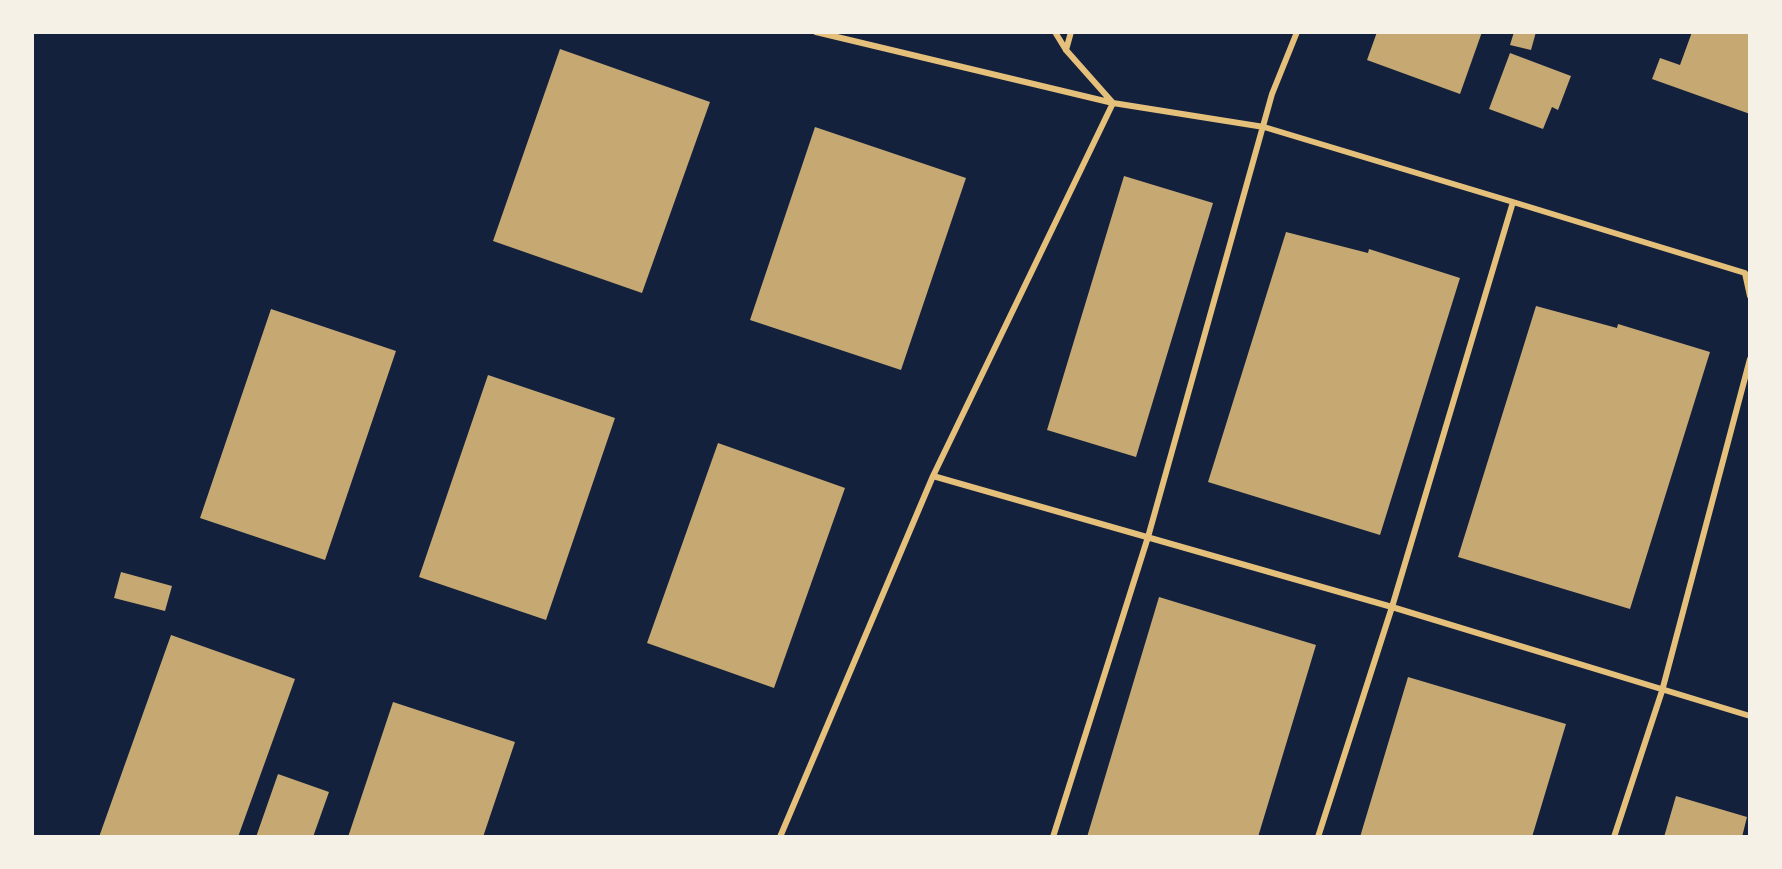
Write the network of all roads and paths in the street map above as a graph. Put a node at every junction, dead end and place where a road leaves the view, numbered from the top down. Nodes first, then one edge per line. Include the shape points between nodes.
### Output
1 (816, 32) edge
2 (1055, 32) edge
3 (1071, 32) edge
4 (1297, 32) edge
5 (1066, 50) junction
6 (1113, 103) junction
7 (1264, 127) junction
8 (1513, 202) junction
9 (1750, 296) edge
10 (1750, 359) edge
11 (933, 476) junction
12 (1148, 537) junction
13 (1392, 607) junction
14 (1662, 691) junction
15 (1750, 716) edge
16 (780, 837) edge
17 (1053, 837) edge
18 (1318, 837) edge
19 (1614, 837) edge

1 - 6 lane
2 - 5 lane
3 - 5 lane
4 - 7 lane
5 - 6 lane
6 - 7 lane
6 - 11 lane
7 - 8 lane
7 - 12 lane
8 - 9 lane via 1745,273
8 - 13 lane
10 - 14 lane
11 - 12 lane
11 - 16 lane
12 - 13 lane
12 - 17 lane
13 - 14 lane
13 - 18 lane
14 - 15 lane
14 - 19 lane

